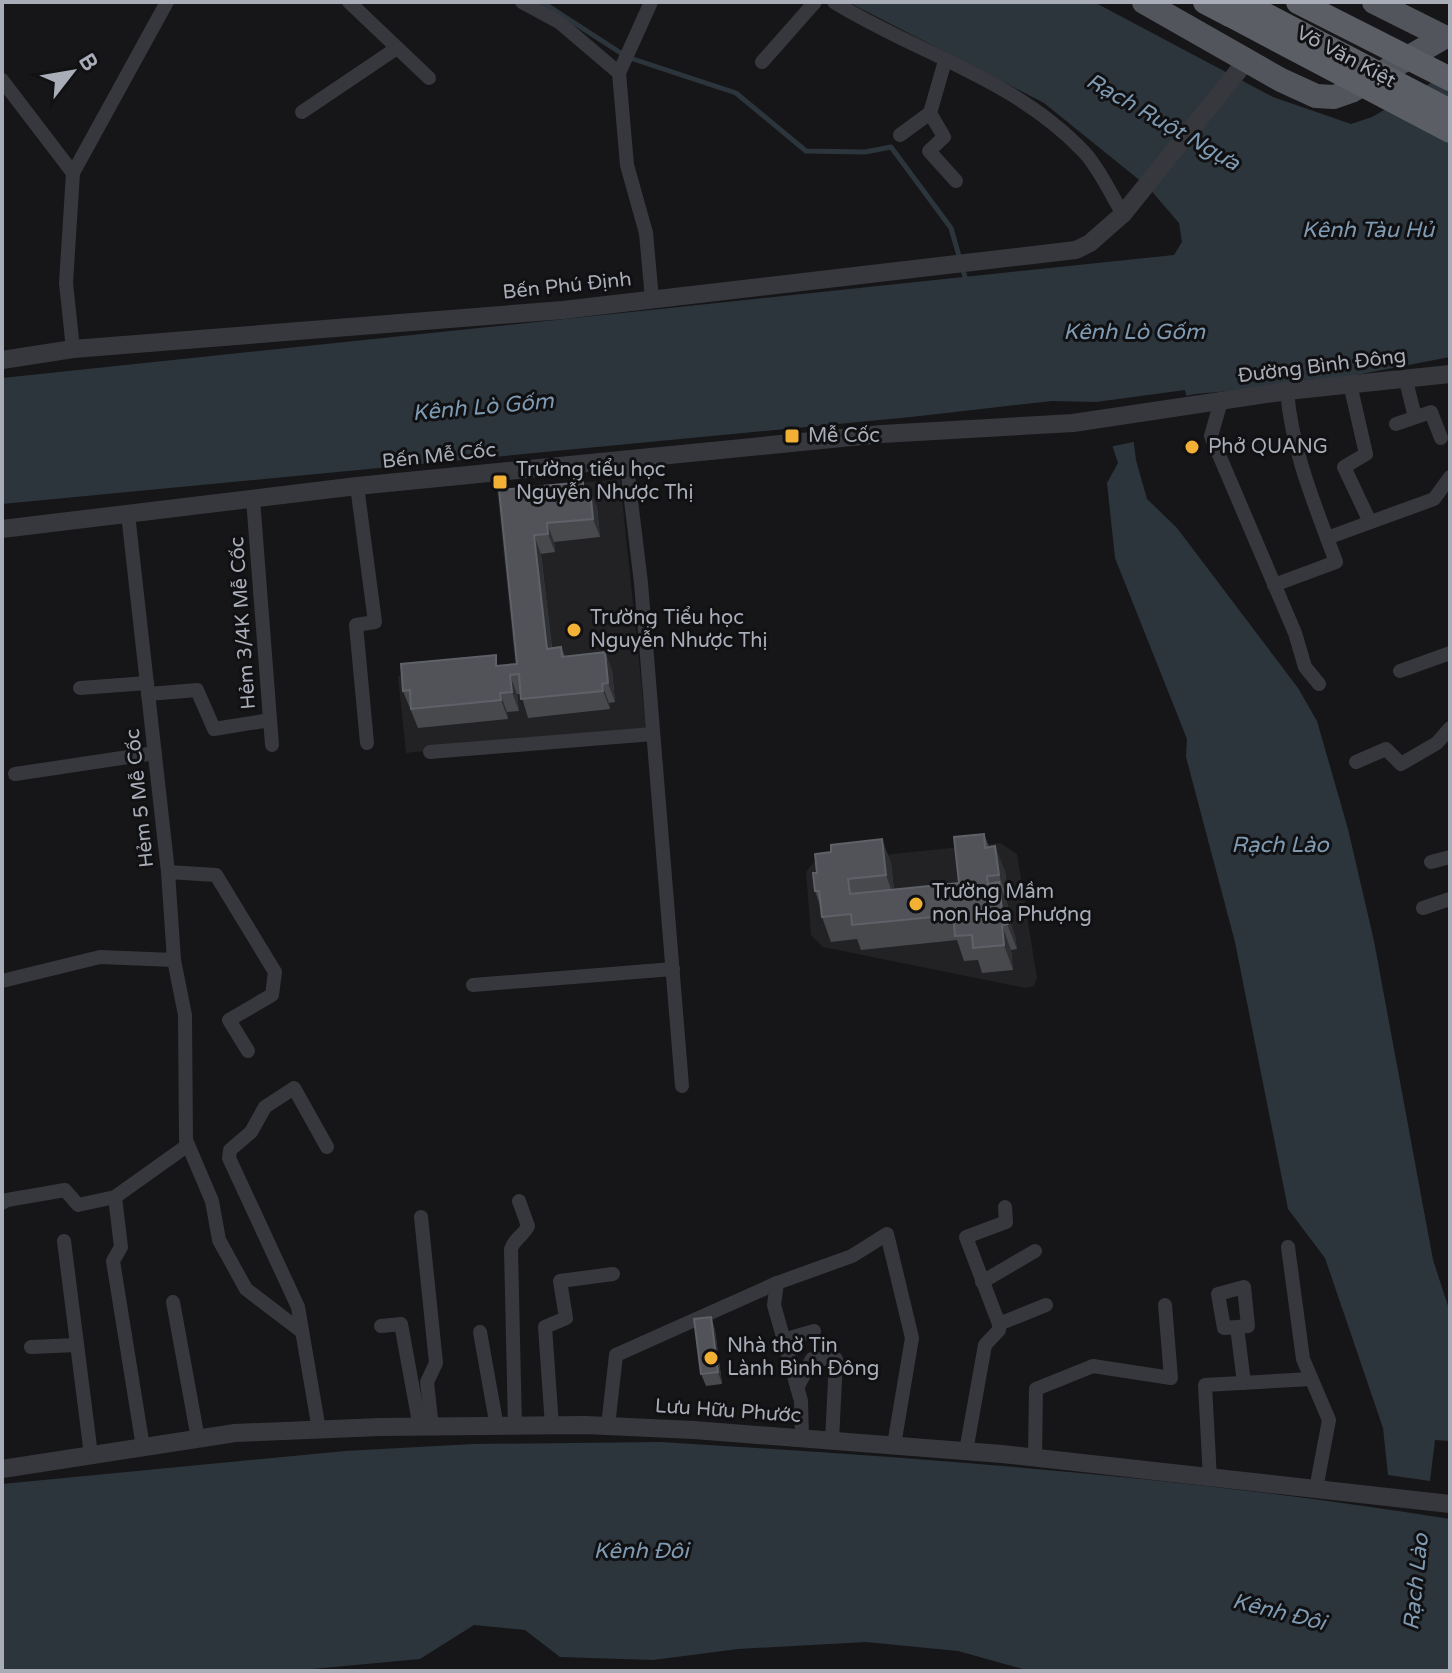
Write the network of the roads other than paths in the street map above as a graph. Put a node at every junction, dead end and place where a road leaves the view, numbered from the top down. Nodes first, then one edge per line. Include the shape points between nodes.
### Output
1 (167, 2) edge
2 (349, 2) edge
3 (522, 2) edge
4 (651, 2) edge
5 (815, 2) edge
6 (834, 2) edge
7 (1144, 2) edge
8 (1205, 2) edge
9 (1296, 2) edge
10 (1374, 2) edge
11 (1236, 8) edge
12 (397, 48) junction
13 (945, 61) junction
14 (762, 62) dead end
15 (1242, 66) junction
16 (619, 73) junction
17 (429, 78) dead end
18 (1450, 79) edge
19 (2, 80) edge
20 (1450, 111) edge
21 (302, 112) dead end
22 (930, 113) junction
23 (1450, 131) edge
24 (900, 135) dead end
25 (73, 173) junction
26 (956, 181) dead end
27 (1123, 214) junction
28 (652, 299) junction
29 (73, 349) junction
30 (2, 360) edge
31 (1450, 374) edge
32 (1405, 377) junction
33 (1350, 384) junction
34 (1287, 391) junction
35 (1221, 401) junction
36 (1415, 417) junction
37 (1073, 423) joint
38 (1396, 424) dead end
39 (1441, 438) dead end
40 (626, 459) junction
41 (1450, 477) edge
42 (357, 486) junction
43 (253, 499) junction
44 (128, 514) junction
45 (1370, 522) junction
46 (2, 529) edge
47 (1327, 538) junction
48 (1274, 585) junction
49 (1450, 653) edge
50 (1400, 671) dead end
51 (1319, 684) dead end
52 (80, 688) dead end
53 (148, 688) junction
54 (270, 720) junction
55 (1450, 728) edge
56 (653, 734) junction
57 (367, 743) dead end
58 (272, 745) dead end
59 (430, 752) dead end
60 (155, 753) junction
61 (1356, 762) dead end
62 (15, 774) dead end
63 (1450, 857) edge
64 (1431, 862) dead end
65 (168, 872) junction
66 (1450, 899) edge
67 (1423, 908) dead end
68 (174, 960) junction
69 (673, 969) junction
70 (2, 981) edge
71 (473, 985) dead end
72 (248, 1051) dead end
73 (682, 1086) dead end
74 (188, 1145) junction
75 (327, 1147) dead end
76 (115, 1197) junction
77 (519, 1201) dead end
78 (2, 1203) edge
79 (1005, 1207) dead end
80 (421, 1217) dead end
81 (64, 1241) dead end
82 (1288, 1247) dead end
83 (1035, 1251) dead end
84 (613, 1274) dead end
85 (982, 1282) junction
86 (777, 1283) junction
87 (173, 1302) dead end
88 (1046, 1305) dead end
89 (1165, 1305) dead end
90 (999, 1324) junction
91 (381, 1326) dead end
92 (1237, 1327) dead end
93 (301, 1331) junction
94 (814, 1331) dead end
95 (480, 1332) dead end
96 (783, 1340) junction
97 (77, 1345) junction
98 (31, 1347) dead end
99 (1311, 1379) junction
100 (1244, 1383) junction
101 (797, 1388) junction
102 (552, 1426) junction
103 (608, 1426) junction
104 (506, 1427) junction
105 (426, 1428) junction
106 (319, 1430) junction
107 (802, 1438) junction
108 (198, 1439) junction
109 (832, 1441) junction
110 (894, 1445) junction
111 (143, 1447) junction
112 (966, 1451) junction
113 (91, 1455) junction
114 (1035, 1458) junction
115 (3, 1464) edge
116 (1210, 1479) junction
117 (1316, 1489) junction
118 (1450, 1504) edge

1 - 25 street
2 - 12 street
3 - 16 street via 559,22
4 - 16 street
5 - 14 street
6 - 13 street
7 - 15 main road, Võ Văn Kiệt
8 - 11 highway, Võ Văn Kiệt
9 - 15 main road
9 - 18 highway, Võ Văn Kiệt, bridge
10 - 15 main road, Võ Văn Kiệt via 1444,37 1334,97 1316,96
11 - 20 highway, Võ Văn Kiệt, bridge
11 - 23 highway, bridge
12 - 17 street
12 - 21 street
13 - 22 street
13 - 27 street via 1040,112 1086,154
15 - 27 street, Bến Phú Định
16 - 28 street via 627,165 646,233
19 - 25 street
22 - 24 street
22 - 26 street via 944,137 929,151
25 - 29 street via 66,283
27 - 28 street, Bến Phú Định via 1076,250
28 - 29 street, Bến Phú Định
29 - 30 street, Bến Phú Định
31 - 32 street, Đường Bình Đông
32 - 33 street, Đường Bình Đông
32 - 36 street
33 - 34 street, Đường Bình Đông
33 - 45 street via 1366,454 1344,467
34 - 35 street, Đường Bình Đông
34 - 47 street via 1291,429
35 - 37 street, Đường Bình Đông
35 - 48 street via 1211,436
36 - 38 street
36 - 39 street via 1431,412
37 - 40 street, Bến Mễ Cốc via 882,434
40 - 42 street, Bến Mễ Cốc
40 - 56 street
41 - 45 street via 1434,499
42 - 43 street, Bến Mễ Cốc
42 - 57 street via 375,622 356,625
43 - 44 street, Bến Mễ Cốc
43 - 54 street, Hẻm 3/4K Mễ Cốc
44 - 46 street, Bến Mễ Cốc
44 - 53 street, Hẻm 5 Mễ Cốc
45 - 47 street
47 - 48 street via 1336,562
48 - 51 street via 1305,667
49 - 50 street
52 - 53 street
53 - 54 street via 197,690 214,729
53 - 60 street, Hẻm 5 Mễ Cốc
54 - 58 street, Hẻm 3/4K Mễ Cốc
55 - 61 street via 1437,743 1401,764 1386,749
56 - 59 street
56 - 69 street
60 - 62 street
60 - 65 street, Hẻm 5 Mễ Cốc
63 - 64 street
65 - 68 street, Hẻm 5 Mễ Cốc
65 - 72 street via 216,875 275,972 272,995 229,1020
66 - 67 street
68 - 70 street via 100,957
68 - 74 street, Hẻm 5 Mễ Cốc via 185,1015
69 - 71 street
69 - 73 street
74 - 76 street
74 - 93 street via 212,1201 219,1240 246,1289
75 - 93 street via 294,1088 265,1107 251,1132 230,1150 229,1158 298,1307
76 - 78 street via 78,1205 65,1190
76 - 111 street via 121,1247 113,1261
77 - 104 street via 528,1226 511,1249
79 - 85 street via 1006,1222 966,1237
80 - 105 street via 436,1363 427,1382
81 - 97 street
82 - 99 street via 1303,1359
83 - 85 street
84 - 102 street via 560,1281 566,1318 545,1327
85 - 90 street
86 - 96 street via 774,1305
86 - 103 street via 616,1355
86 - 110 street via 852,1256 887,1234 912,1338
87 - 108 street
88 - 90 street
89 - 114 street via 1171,1378 1093,1366 1036,1389
90 - 112 street via 985,1345
91 - 105 street via 401,1324
92 - 100 street
93 - 106 street
94 - 96 street
95 - 104 street
96 - 101 street
97 - 98 street
97 - 113 street
99 - 100 street
99 - 117 street via 1329,1420
100 - 116 street via 1205,1385
101 - 107 street
101 - 109 street via 812,1359 836,1359
102 - 103 street, Lưu Hữu Phước
102 - 104 street, Lưu Hữu Phước
103 - 107 street, Lưu Hữu Phước
104 - 105 street, Lưu Hữu Phước
105 - 106 street, Lưu Hữu Phước
106 - 108 street, Lưu Hữu Phước
107 - 109 street, Lưu Hữu Phước
108 - 111 street, Lưu Hữu Phước
109 - 110 street, Lưu Hữu Phước
110 - 112 street, Lưu Hữu Phước
111 - 113 street, Lưu Hữu Phước
112 - 114 street, Lưu Hữu Phước
113 - 115 street, Lưu Hữu Phước
114 - 116 street, Lưu Hữu Phước
116 - 117 street, Lưu Hữu Phước
117 - 118 street, Lưu Hữu Phước

